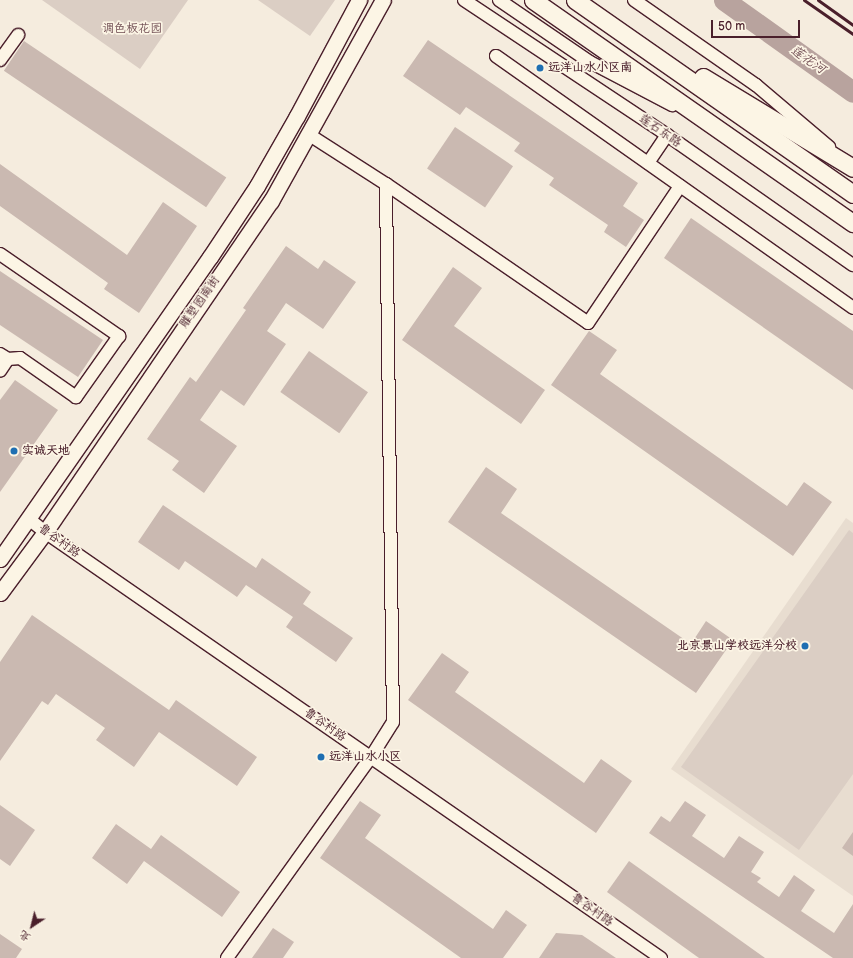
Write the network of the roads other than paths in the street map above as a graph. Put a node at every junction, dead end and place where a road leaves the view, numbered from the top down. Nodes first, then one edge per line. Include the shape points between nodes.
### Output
1 (360, 0) edge
2 (383, 0) edge
3 (464, 0) edge
4 (499, 0) edge
5 (533, 0) edge
6 (575, 0) edge
7 (634, 0) edge
8 (18, 35) dead end
9 (496, 56) dead end
10 (0, 60) edge
11 (714, 127) junction
12 (308, 134) junction
13 (667, 135) junction
14 (648, 163) junction
15 (853, 167) edge
16 (386, 184) junction
17 (680, 186) junction
18 (853, 194) edge
19 (853, 224) edge
20 (0, 254) edge
21 (853, 266) edge
22 (853, 308) edge
23 (4, 356) edge
24 (0, 371) edge
25 (29, 519) junction
26 (45, 532) junction
27 (0, 559) edge
28 (0, 593) edge
29 (371, 757) junction
30 (226, 958) edge
31 (661, 958) edge

1 - 25 main road, 雕塑园南街 via 257,186
2 - 12 main road, 雕塑园南街
3 - 13 street, 莲石东路
4 - 11 street via 590,62
5 - 11 highway
6 - 15 highway
6 - 18 highway
7 - 15 street via 756,85
8 - 10 street
9 - 14 street
11 - 19 highway
12 - 16 street
12 - 26 main road, 雕塑园南街 via 271,201
13 - 14 street
13 - 21 street, 莲石东路
14 - 17 street
16 - 17 street via 588,323
16 - 29 street via 393,722
17 - 22 street
20 - 23 street via 118,336 76,397 20,358
23 - 24 street
25 - 26 street, 鲁谷村路
25 - 27 main road, 雕塑园南街
26 - 28 main road, 雕塑园南街
26 - 29 street, 鲁谷村路
29 - 30 street
29 - 31 street, 鲁谷村路

